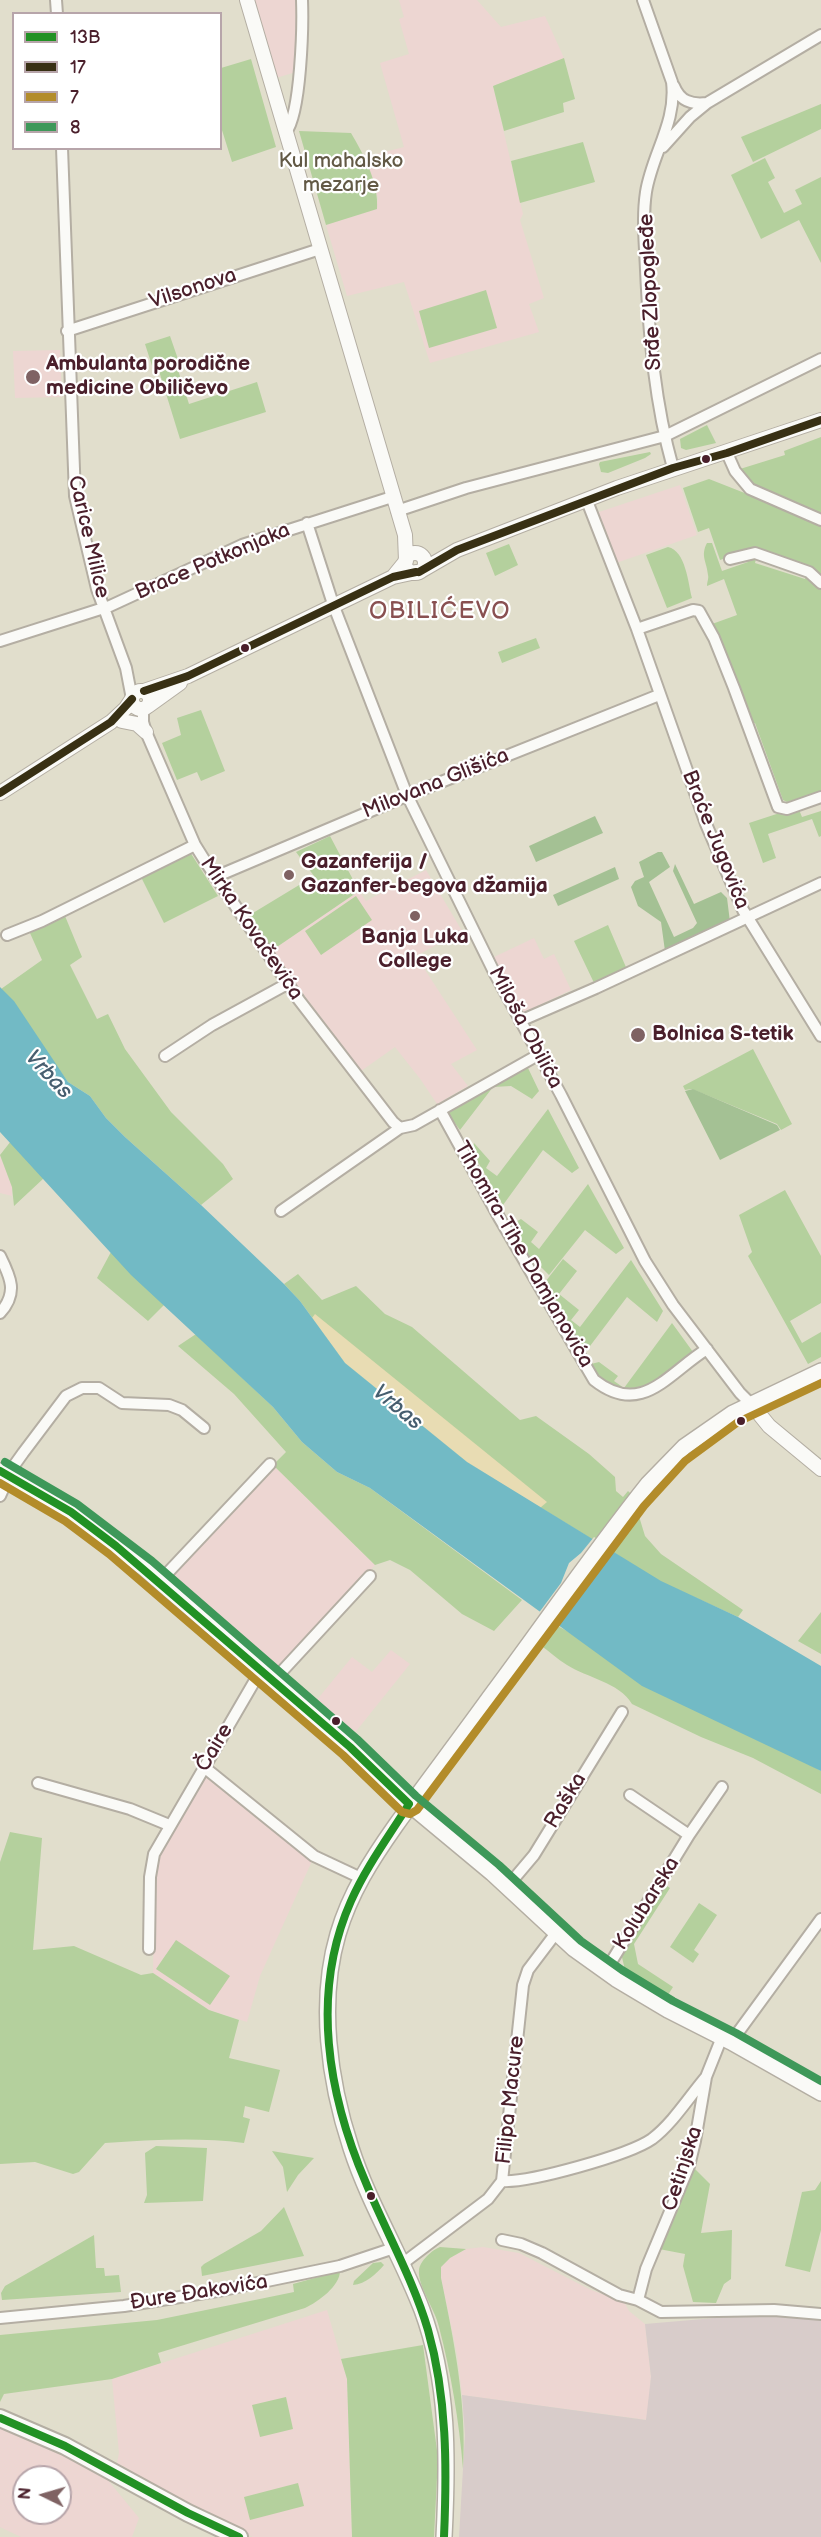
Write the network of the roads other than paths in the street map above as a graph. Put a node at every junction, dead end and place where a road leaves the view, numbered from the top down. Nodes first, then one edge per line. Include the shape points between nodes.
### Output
1 (247, 0) edge
2 (302, 0) edge
3 (643, 0) edge
4 (821, 35) edge
5 (672, 82) junction
6 (707, 103) junction
7 (286, 132) junction
8 (62, 150) edge
9 (657, 155) junction
10 (320, 249) junction
11 (67, 331) junction
12 (821, 359) edge
13 (821, 420) edge
14 (665, 436) junction
15 (728, 453) junction
16 (673, 468) junction
17 (392, 497) junction
18 (587, 501) junction
19 (397, 511) junction
20 (821, 520) edge
21 (307, 523) junction
22 (405, 535) junction
23 (457, 550) junction
24 (420, 555) junction
25 (730, 559) dead end
26 (406, 561) junction
27 (418, 572) junction
28 (393, 577) junction
29 (821, 583) edge
30 (333, 604) junction
31 (104, 608) junction
32 (637, 629) junction
33 (0, 641) edge
34 (659, 695) junction
35 (141, 701) junction
36 (116, 722) junction
37 (146, 732) junction
38 (0, 793) edge
39 (407, 795) junction
40 (821, 797) edge
41 (195, 845) junction
42 (215, 877) junction
43 (821, 883) edge
44 (747, 918) junction
45 (7, 935) dead end
46 (287, 984) junction
47 (520, 1021) junction
48 (821, 1036) edge
49 (538, 1054) junction
50 (165, 1056) dead end
51 (440, 1110) junction
52 (400, 1128) junction
53 (281, 1211) dead end
54 (0, 1256) edge
55 (0, 1313) edge
56 (707, 1349) junction
57 (821, 1371) edge
58 (752, 1405) junction
59 (204, 1428) dead end
60 (270, 1464) dead end
61 (821, 1469) edge
62 (5, 1474) edge
63 (0, 1496) edge
64 (370, 1576) dead end
65 (159, 1582) junction
66 (261, 1670) junction
67 (273, 1681) junction
68 (622, 1712) dead end
69 (204, 1767) junction
70 (38, 1783) dead end
71 (722, 1787) dead end
72 (630, 1795) dead end
73 (409, 1804) junction
74 (169, 1825) junction
75 (689, 1835) junction
76 (361, 1878) junction
77 (507, 1887) junction
78 (821, 1921) edge
79 (556, 1934) junction
80 (149, 1949) dead end
81 (605, 1972) junction
82 (726, 2039) junction
83 (706, 2077) junction
84 (821, 2093) edge
85 (502, 2181) junction
86 (502, 2240) dead end
87 (394, 2248) junction
88 (402, 2264) junction
89 (638, 2300) junction
90 (821, 2314) edge
91 (0, 2318) edge
92 (0, 2418) edge
93 (239, 2537) edge
94 (444, 2537) edge

1 - 7 street
2 - 7 street via 295,103
3 - 5 street, Srđe Zlopogleđe
4 - 6 street
5 - 6 street, Srđe Zlopogleđe via 681,98 696,105
5 - 9 street, Srđe Zlopogleđe via 671,112
6 - 9 street
7 - 10 street
8 - 11 street, Carice Milice
9 - 14 street, Srđe Zlopogleđe via 646,192 644,229 656,385
10 - 11 street, Vilsonova
10 - 17 street
11 - 31 street, Carice Milice via 75,496
12 - 14 street
13 - 15 street
14 - 16 street, Srđe Zlopogleđe
14 - 19 street via 466,488
15 - 16 street
15 - 20 street via 744,483 756,493
16 - 18 street
17 - 19 street
17 - 21 street, Brace Potkonjaka
18 - 23 street
18 - 32 street, Braće Jugovića
19 - 22 street
21 - 30 street, Miloša Obilića
21 - 31 street, Brace Potkonjaka via 242,545
22 - 24 street
22 - 26 street
23 - 24 street
23 - 27 street
24 - 26 street via 410,555
24 - 27 street via 424,566
25 - 29 street via 755,553 809,572
26 - 27 street via 408,569
26 - 28 street
27 - 28 street
28 - 30 street
30 - 35 street
30 - 39 street, Miloša Obilića
31 - 33 street, Brace Potkonjaka
31 - 35 street, Carice Milice
32 - 34 street, Braće Jugovića
32 - 40 street via 699,611 714,638 778,807 783,809
34 - 39 street, Milovana Glišića
34 - 44 street, Braće Jugovića via 706,824
35 - 36 street via 126,708
35 - 37 street, Mirka Kovačevića
36 - 37 street via 137,724
36 - 38 street
37 - 41 street, Mirka Kovačevića
39 - 42 street, Milovana Glišića
39 - 47 street, Miloša Obilića
41 - 42 street, Mirka Kovačevića
41 - 45 street
42 - 46 street, Mirka Kovačevića
43 - 44 street
44 - 47 street
44 - 48 street, Braće Jugovića
46 - 50 street
46 - 52 street, Mirka Kovačevića
47 - 49 street, Miloša Obilića
49 - 51 street
49 - 56 street, Miloša Obilića via 645,1261
51 - 52 street via 414,1125
51 - 56 street, Tihomira-Tihe Damjanovića via 594,1380 621,1395 645,1393
52 - 53 street
54 - 55 street via 12,1290 10,1301
56 - 58 street, Miloša Obilića
57 - 58 main road
58 - 61 street via 769,1426
58 - 73 main road via 733,1413 666,1464
59 - 62 street via 169,1405 122,1403 99,1388 82,1388 66,1396
60 - 65 street
62 - 63 street
62 - 65 main road via 71,1512
64 - 67 street
65 - 66 main road
66 - 67 main road
66 - 69 street, Čaire
67 - 73 main road
68 - 77 street, Raška via 534,1855
69 - 74 street, Čaire
69 - 76 street via 314,1856
70 - 74 street via 130,1809
71 - 75 street, Kolubarska
72 - 75 street, Kolubarska
73 - 76 main road
73 - 77 main road
74 - 80 street, Čaire via 151,1864
75 - 81 street, Kolubarska
76 - 87 main road via 342,1921 333,1955 328,1998 330,2047 340,2113 349,2143
77 - 79 main road
78 - 82 street, Cetinjska
79 - 81 main road
79 - 85 street, Filipa Macure via 528,1970 523,1985
81 - 82 main road
82 - 83 street, Cetinjska
82 - 84 main road
83 - 85 street via 666,2125 642,2144 552,2173
83 - 89 street, Cetinjska via 689,2166 646,2269
85 - 88 street, Filipa Macure via 488,2199
86 - 89 street via 542,2253 619,2295
87 - 88 main road
87 - 91 street, Đure Đakovića via 340,2266 223,2290 124,2306
88 - 94 main road via 425,2320 442,2390 447,2450
89 - 90 street via 669,2312 774,2310
92 - 93 main road via 65,2445

